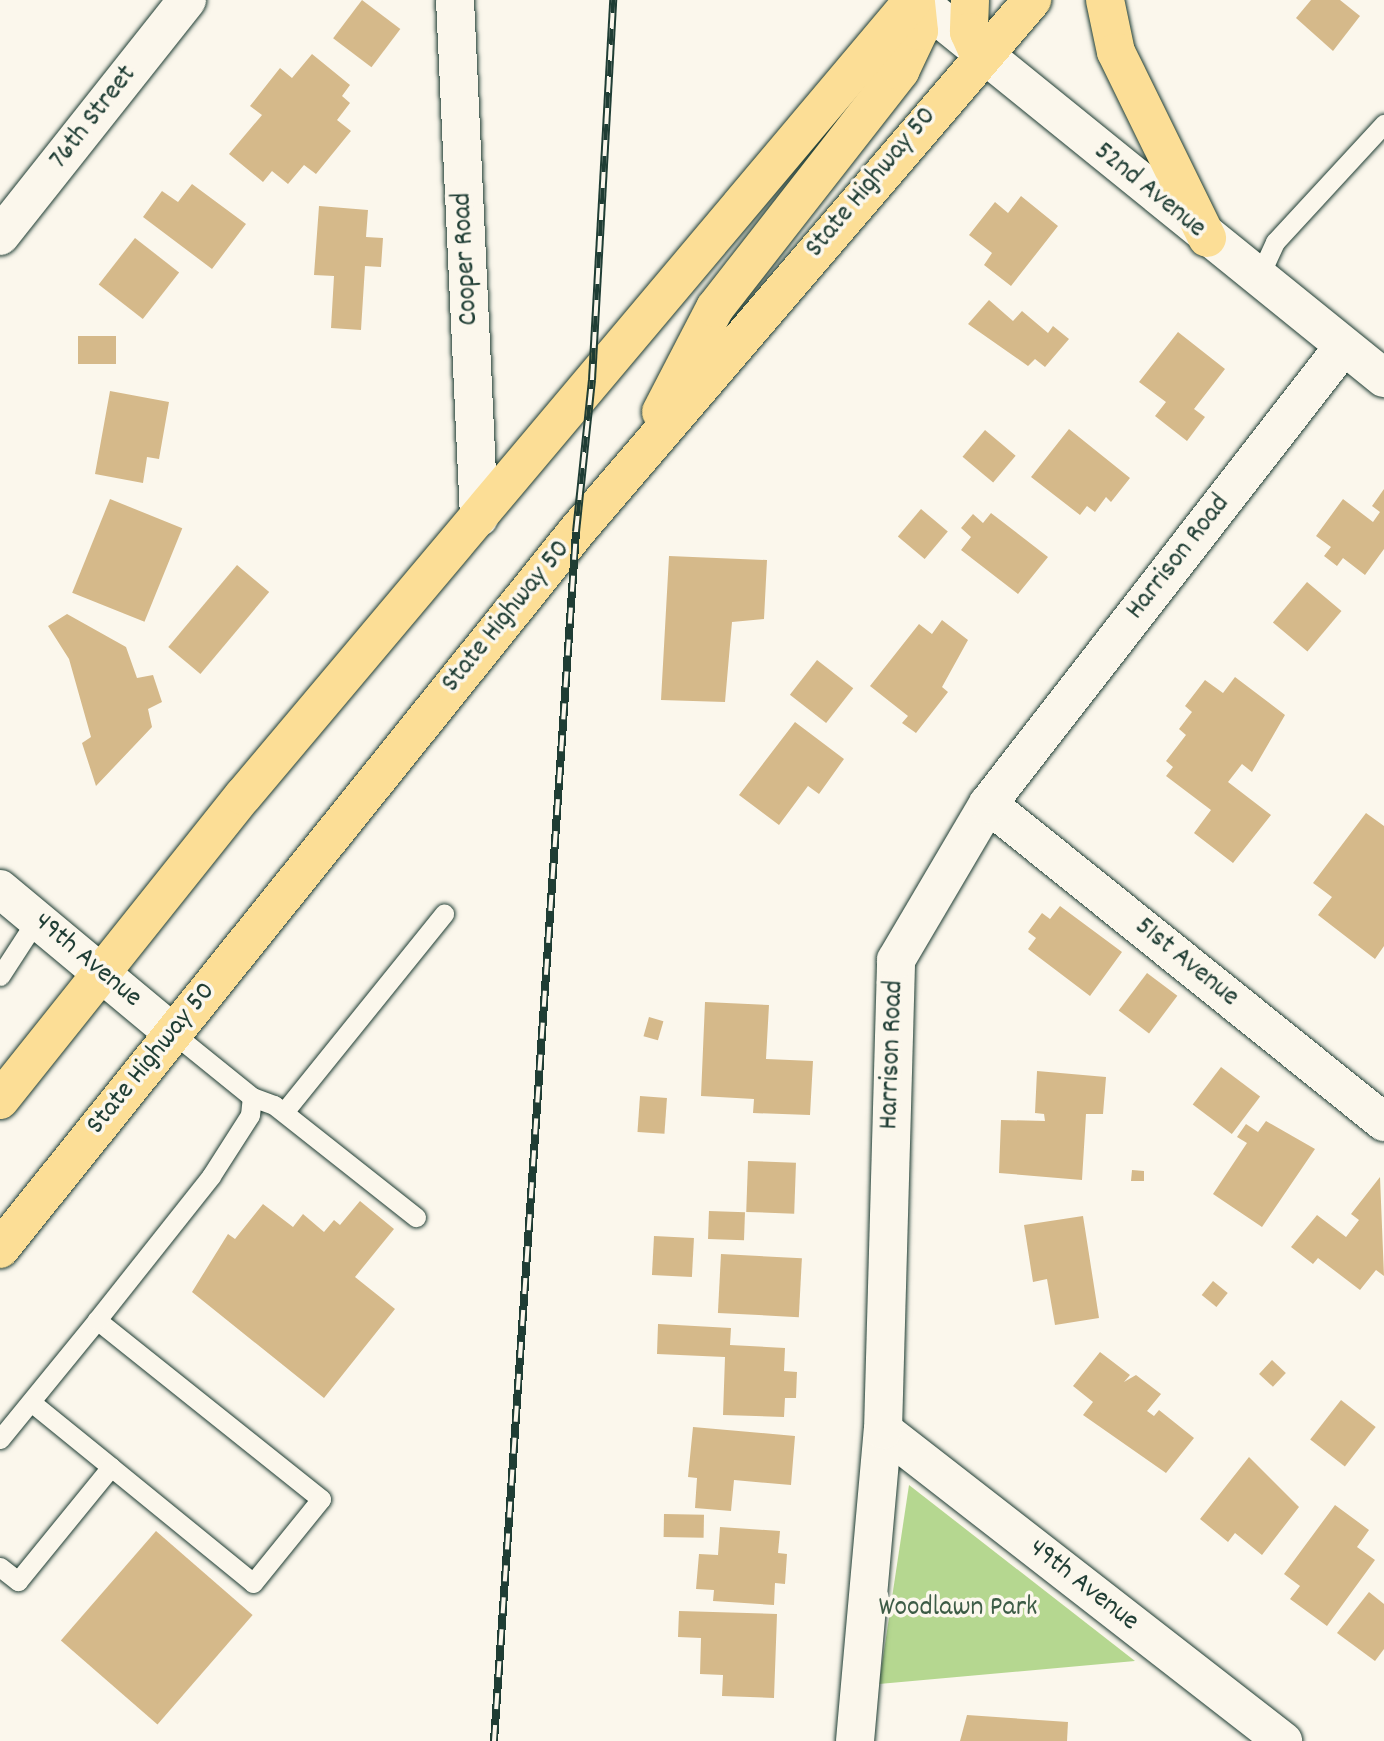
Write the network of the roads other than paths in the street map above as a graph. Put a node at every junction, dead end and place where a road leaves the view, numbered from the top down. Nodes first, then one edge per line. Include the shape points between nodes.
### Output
1 (187, 0) edge
2 (455, 0) edge
3 (915, 0) edge
4 (970, 0) edge
5 (1032, 0) edge
6 (1105, 0) edge
7 (980, 57) junction
8 (1384, 124) edge
9 (0, 236) edge
10 (1207, 238) junction
11 (1258, 279) junction
12 (1343, 346) junction
13 (1384, 378) edge
14 (643, 452) junction
15 (479, 517) junction
16 (988, 804) junction
17 (0, 889) edge
18 (444, 915) dead end
19 (37, 919) junction
20 (102, 973) junction
21 (0, 976) edge
22 (173, 1033) junction
23 (252, 1097) junction
24 (0, 1100) edge
25 (284, 1112) junction
26 (1384, 1122) edge
27 (416, 1217) dead end
28 (0, 1249) edge
29 (97, 1320) junction
30 (31, 1402) junction
31 (883, 1430) junction
32 (0, 1439) edge
33 (111, 1467) junction
34 (0, 1567) edge
35 (855, 1741) edge
36 (1283, 1741) edge

1 - 9 street, 76th Street
2 - 15 street, Cooper Road
3 - 7 street, 52nd Avenue
3 - 14 main road via 919,31 900,71 715,308
3 - 15 main road
4 - 7 main road via 969,32
5 - 7 main road, State Highway 50
6 - 10 main road via 1116,52
7 - 10 street, 52nd Avenue
7 - 14 main road, State Highway 50
8 - 11 lane via 1275,242
10 - 11 street, 52nd Avenue
11 - 12 street, 52nd Avenue
12 - 13 street, 52nd Avenue
12 - 16 street, Harrison Road
14 - 22 main road, State Highway 50
15 - 20 main road
16 - 26 street, 51st Avenue
16 - 31 street, Harrison Road via 896,960
17 - 19 street, 49th Avenue
18 - 25 lane
19 - 20 street, 49th Avenue
19 - 21 lane
20 - 22 street, 49th Avenue
20 - 24 main road
22 - 23 lane
22 - 28 main road, State Highway 50
23 - 25 lane
23 - 29 lane via 232,1144
25 - 27 lane
29 - 30 lane
29 - 33 lane via 321,1499 253,1583
30 - 32 lane
30 - 33 lane
31 - 35 street, Harrison Road
31 - 36 street, 49th Avenue
33 - 34 lane via 18,1581

